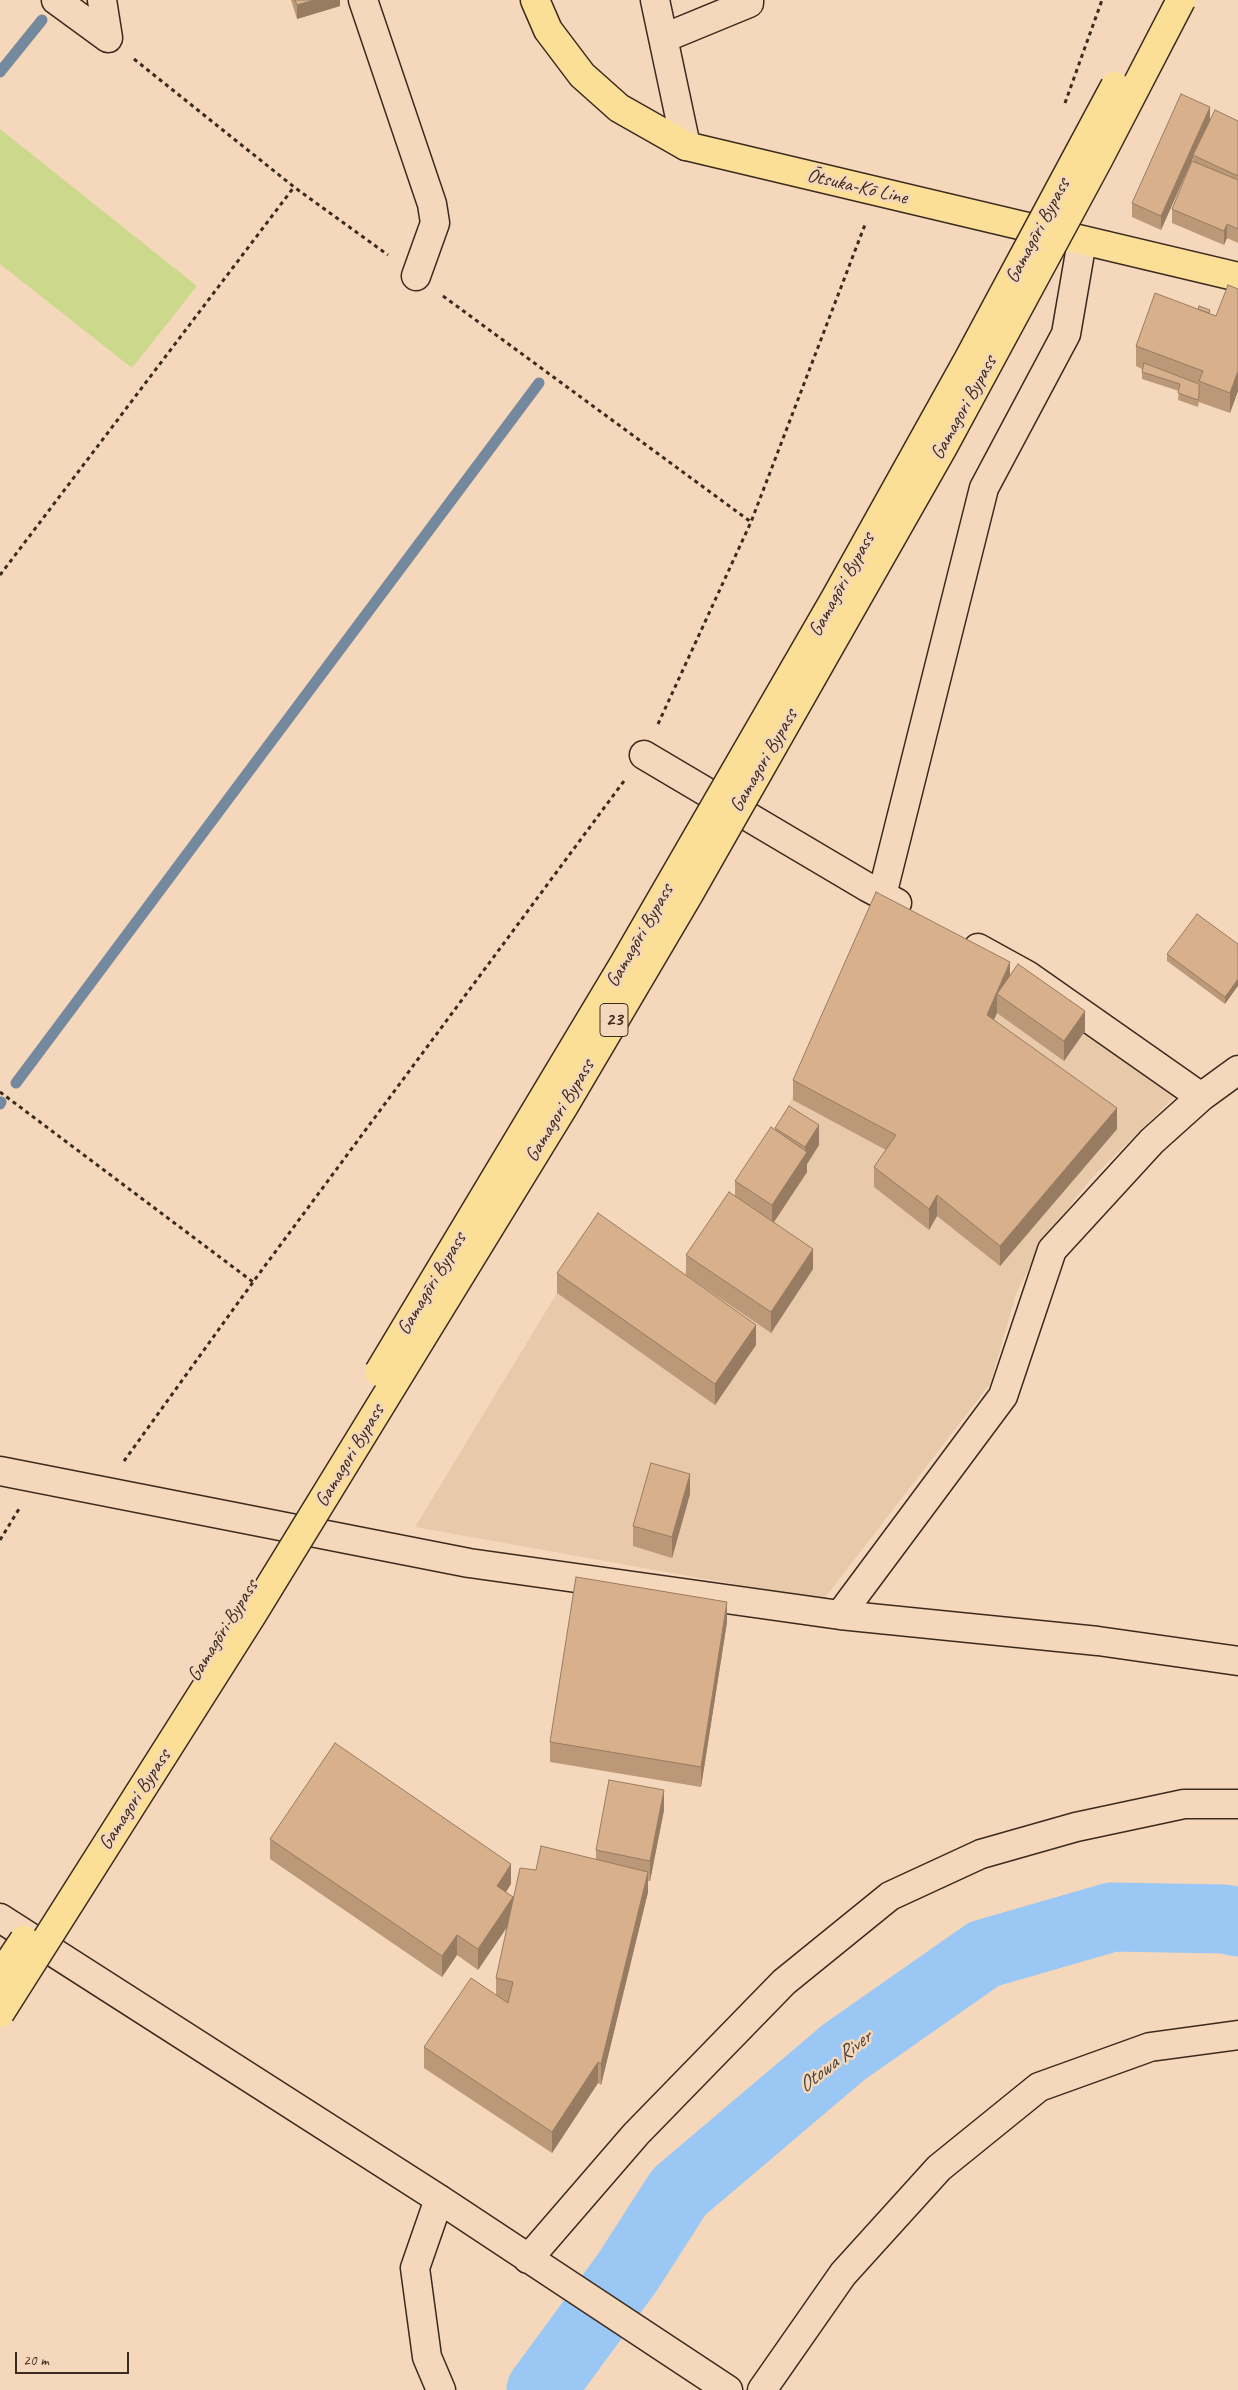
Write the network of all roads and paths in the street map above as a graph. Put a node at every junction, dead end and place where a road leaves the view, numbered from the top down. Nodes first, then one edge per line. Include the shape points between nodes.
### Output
1 (56, 0) edge
2 (102, 0) edge
3 (363, 0) edge
4 (534, 0) edge
5 (656, 0) edge
6 (749, 0) edge
7 (1160, 0) edge
8 (1181, 0) edge
9 (664, 38) junction
10 (686, 146) junction
11 (294, 187) dead end
12 (878, 192) junction
13 (1082, 242) junction
14 (416, 276) dead end
15 (1238, 277) edge
16 (0, 575) edge
17 (644, 755) junction
18 (882, 895) junction
19 (916, 914) edge
20 (959, 937) edge
21 (1238, 1070) edge
22 (0, 1092) edge
23 (1201, 1097) junction
24 (253, 1282) junction
25 (0, 1471) edge
26 (103, 1492) junction
27 (840, 1615) junction
28 (1238, 1661) edge
29 (1238, 1804) edge
30 (0, 1918) edge
31 (0, 1976) edge
32 (0, 2013) edge
33 (1238, 2035) edge
34 (439, 2199) junction
35 (528, 2259) junction
36 (719, 2384) edge
37 (441, 2390) edge
38 (762, 2390) edge

1 - 2 street via 108,38
3 - 14 street via 436,223
4 - 10 main road, Ōtsuka-Kō Line via 548,30 582,75 618,108
5 - 9 street
6 - 9 street via 749,3
7 - 31 main road, Gamagōri Bypass / 23, bridge via 836,597 625,962 229,1624
8 - 32 main road, Gamagori Bypass / 23, bridge via 943,447 689,894 559,1115 252,1616
9 - 10 street
10 - 12 main road, Ōtsuka-Kō Line
11 - 16 path
12 - 13 main road, Ōtsuka-Kō Line
12 - 17 path via 751,522
13 - 15 main road, Ōtsuka-Kō Line
13 - 18 street via 1066,334 984,488
17 - 18 street
17 - 24 path
18 - 19 street
20 - 23 street via 1027,975
21 - 23 street
22 - 24 path
23 - 27 street via 1152,1141 1052,1250 1003,1396
24 - 26 path
25 - 26 street
26 - 27 street via 469,1563
27 - 28 street via 1098,1641
29 - 35 street via 1184,1804 1076,1828 981,1854 890,1896 784,1982 636,2134
30 - 34 street
33 - 38 street via 1150,2047 1039,2087 933,2175 843,2274
34 - 35 street
34 - 37 street via 415,2268 427,2356
35 - 36 street

